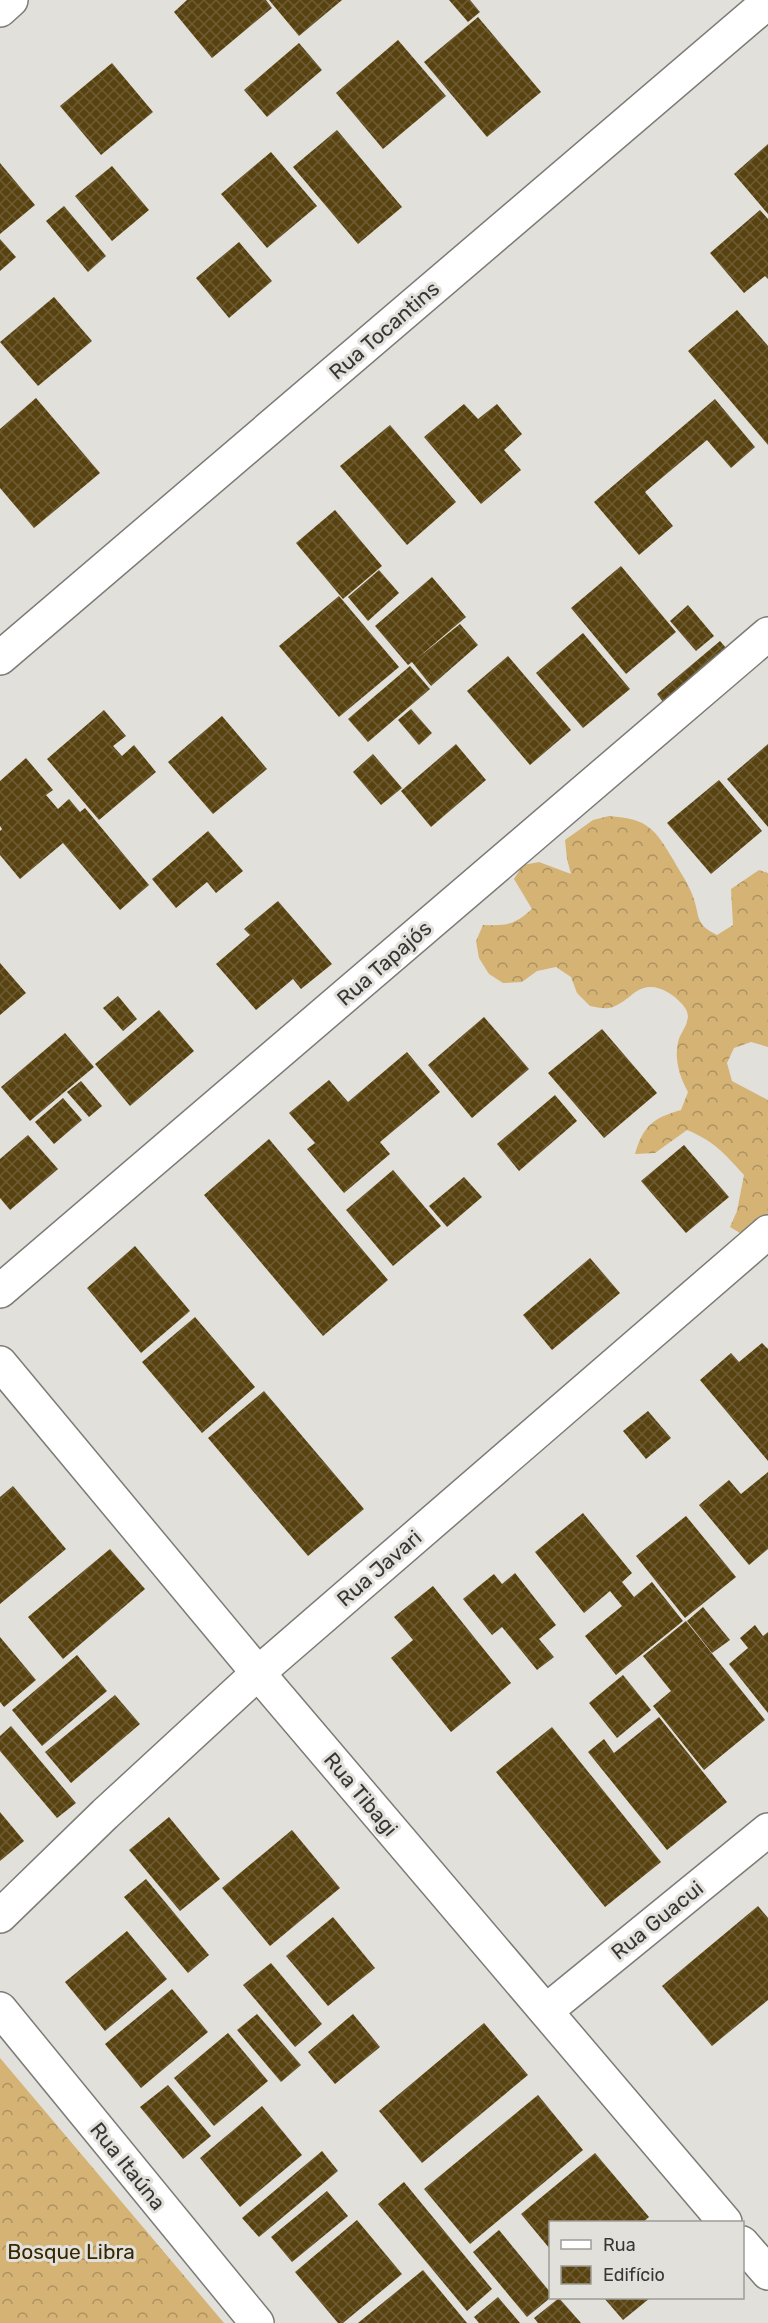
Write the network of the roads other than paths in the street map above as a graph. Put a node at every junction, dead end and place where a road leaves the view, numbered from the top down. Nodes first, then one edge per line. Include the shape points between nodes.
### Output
1 (11, 0) edge
2 (768, 2) edge
3 (0, 10) edge
4 (768, 634) edge
5 (0, 658) edge
6 (768, 1232) edge
7 (0, 1291) edge
8 (0, 1363) edge
9 (258, 1673) junction
10 (768, 1830) edge
11 (0, 1916) edge
12 (0, 2009) edge
13 (546, 2011) junction
14 (723, 2221) edge
15 (744, 2245) edge
16 (768, 2273) edge
17 (257, 2323) edge

1 - 3 street
2 - 5 street, Rua Tocantins
4 - 7 street, Rua Tapajós
6 - 9 street, Rua Javari
8 - 9 street, Rua Tibagi
9 - 11 street, Rua Javari
9 - 13 street, Rua Tibagi
10 - 13 street, Rua Guacui
12 - 17 street, Rua Itaúna
13 - 14 street, Rua Tibagi
15 - 16 street

